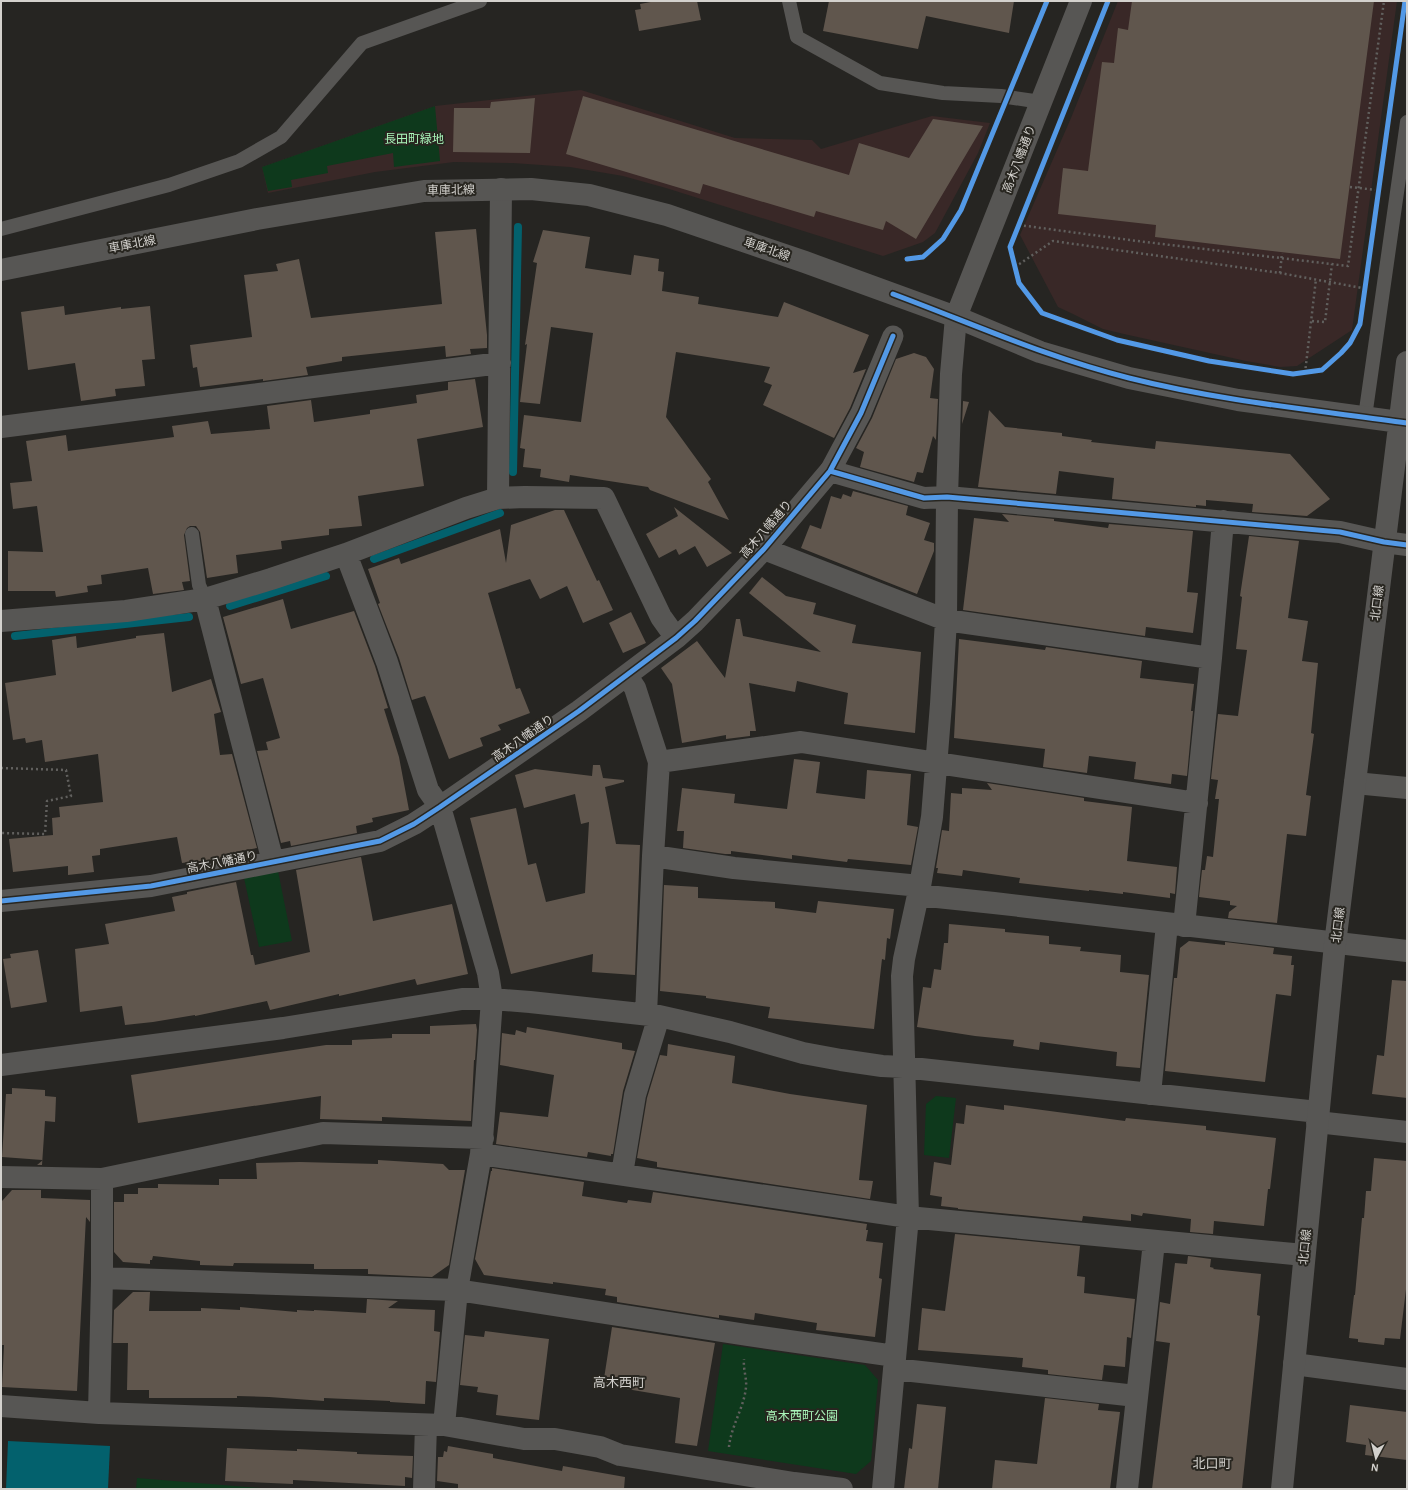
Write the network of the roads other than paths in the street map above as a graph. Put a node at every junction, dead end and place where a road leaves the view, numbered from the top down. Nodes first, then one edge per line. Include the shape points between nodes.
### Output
1 (480, 1) edge
2 (789, 1) edge
3 (1081, 1) edge
4 (1041, 102) junction
5 (1407, 122) edge
6 (501, 189) junction
7 (1, 229) edge
8 (1, 270) edge
9 (956, 317) junction
10 (893, 336) dead end
11 (1407, 362) edge
12 (500, 363) junction
13 (1365, 417) junction
14 (1404, 422) edge
15 (1, 427) edge
16 (830, 471) junction
17 (947, 497) junction
18 (498, 498) junction
19 (1223, 521) junction
20 (192, 534) dead end
21 (1384, 542) junction
22 (1407, 545) edge
23 (764, 549) junction
24 (346, 554) junction
25 (205, 599) junction
26 (946, 620) junction
27 (1, 621) edge
28 (676, 638) junction
29 (1211, 658) junction
30 (627, 676) junction
31 (659, 762) junction
32 (937, 762) junction
33 (1355, 783) junction
34 (1407, 788) edge
35 (1197, 803) junction
36 (440, 808) junction
37 (653, 856) junction
38 (273, 862) junction
39 (919, 891) junction
40 (1, 900) edge
41 (1176, 925) junction
42 (1335, 944) junction
43 (1407, 951) edge
44 (492, 999) junction
45 (652, 1015) junction
46 (1, 1065) edge
47 (903, 1067) junction
48 (1150, 1094) junction
49 (1318, 1117) junction
50 (1407, 1132) edge
51 (482, 1146) junction
52 (622, 1174) junction
53 (1, 1177) edge
54 (102, 1179) junction
55 (908, 1217) junction
56 (1154, 1242) junction
57 (1304, 1255) junction
58 (102, 1278) junction
59 (457, 1290) junction
60 (895, 1363) junction
61 (1294, 1364) junction
62 (1407, 1379) edge
63 (1136, 1396) junction
64 (1, 1406) edge
65 (99, 1413) junction
66 (435, 1425) junction
67 (794, 1486) edge
68 (424, 1489) edge
69 (842, 1489) edge
70 (883, 1489) edge
71 (1127, 1489) edge
72 (1282, 1489) edge

1 - 7 lane via 362,43 281,137 239,161 169,185
2 - 4 lane via 797,37 880,83 943,93
3 - 4 street, 高木八幡通り
4 - 9 street, 高木八幡通り
5 - 13 lane
6 - 8 street, 車庫北線 via 424,191 366,200
6 - 9 street, 車庫北線 via 531,189 589,195 667,215
6 - 12 street
9 - 13 street, 車庫北線 via 1040,352 1129,378 1238,400
9 - 17 street, 高木八幡通り via 951,374
10 - 16 street via 861,413
11 - 14 street, 北口線
12 - 15 street
12 - 18 street
13 - 14 street, 車庫北線
14 - 21 street, 北口線
16 - 17 street via 924,498
16 - 23 street, 高木八幡通り
17 - 19 street
17 - 26 street, 高木八幡通り
18 - 24 street
18 - 28 street via 604,498 661,617
19 - 21 street via 1340,532
19 - 29 street
20 - 25 lane via 199,585
21 - 22 street
21 - 33 street, 北口線
23 - 26 street
23 - 28 street, 高木八幡通り
24 - 25 street
24 - 36 street via 387,662 428,790
25 - 27 street via 126,611
25 - 38 street
26 - 29 street
26 - 32 street, 高木八幡通り
28 - 30 street, 高木八幡通り
29 - 35 street
30 - 31 street via 635,688
30 - 36 street, 高木八幡通り
31 - 32 street via 801,742
31 - 37 street
32 - 35 street
32 - 39 street, 高木八幡通り via 932,817
33 - 34 street
33 - 42 street, 北口線
35 - 41 street
36 - 38 street, 高木八幡通り via 380,841
36 - 44 street via 488,974
37 - 39 street
37 - 45 street
38 - 40 street, 高木八幡通り via 151,886
39 - 41 street via 994,903
39 - 47 street, 高木八幡通り via 902,976
41 - 42 street
41 - 48 street
42 - 43 street
42 - 49 street, 北口線
44 - 45 street
44 - 46 street via 462,999 283,1028
44 - 51 street
45 - 47 street via 730,1032 803,1053
45 - 52 street
47 - 48 street
47 - 55 street, 高木八幡通り
48 - 49 street
49 - 50 street
49 - 57 street, 北口線
51 - 52 street
51 - 54 street via 323,1132
51 - 59 street
52 - 55 street
53 - 54 street
54 - 58 street
55 - 56 street
55 - 60 street, 高木八幡通り
56 - 57 street
56 - 63 street
57 - 61 street, 北口線
58 - 59 street
58 - 65 street
59 - 60 street via 747,1335
59 - 66 street
60 - 63 street
60 - 70 street, 高木八幡通り
61 - 62 street
61 - 72 street, 北口線
63 - 71 street
64 - 65 street
65 - 66 street
66 - 67 street via 524,1439 556,1440 600,1447 620,1455
66 - 68 street
67 - 69 street

